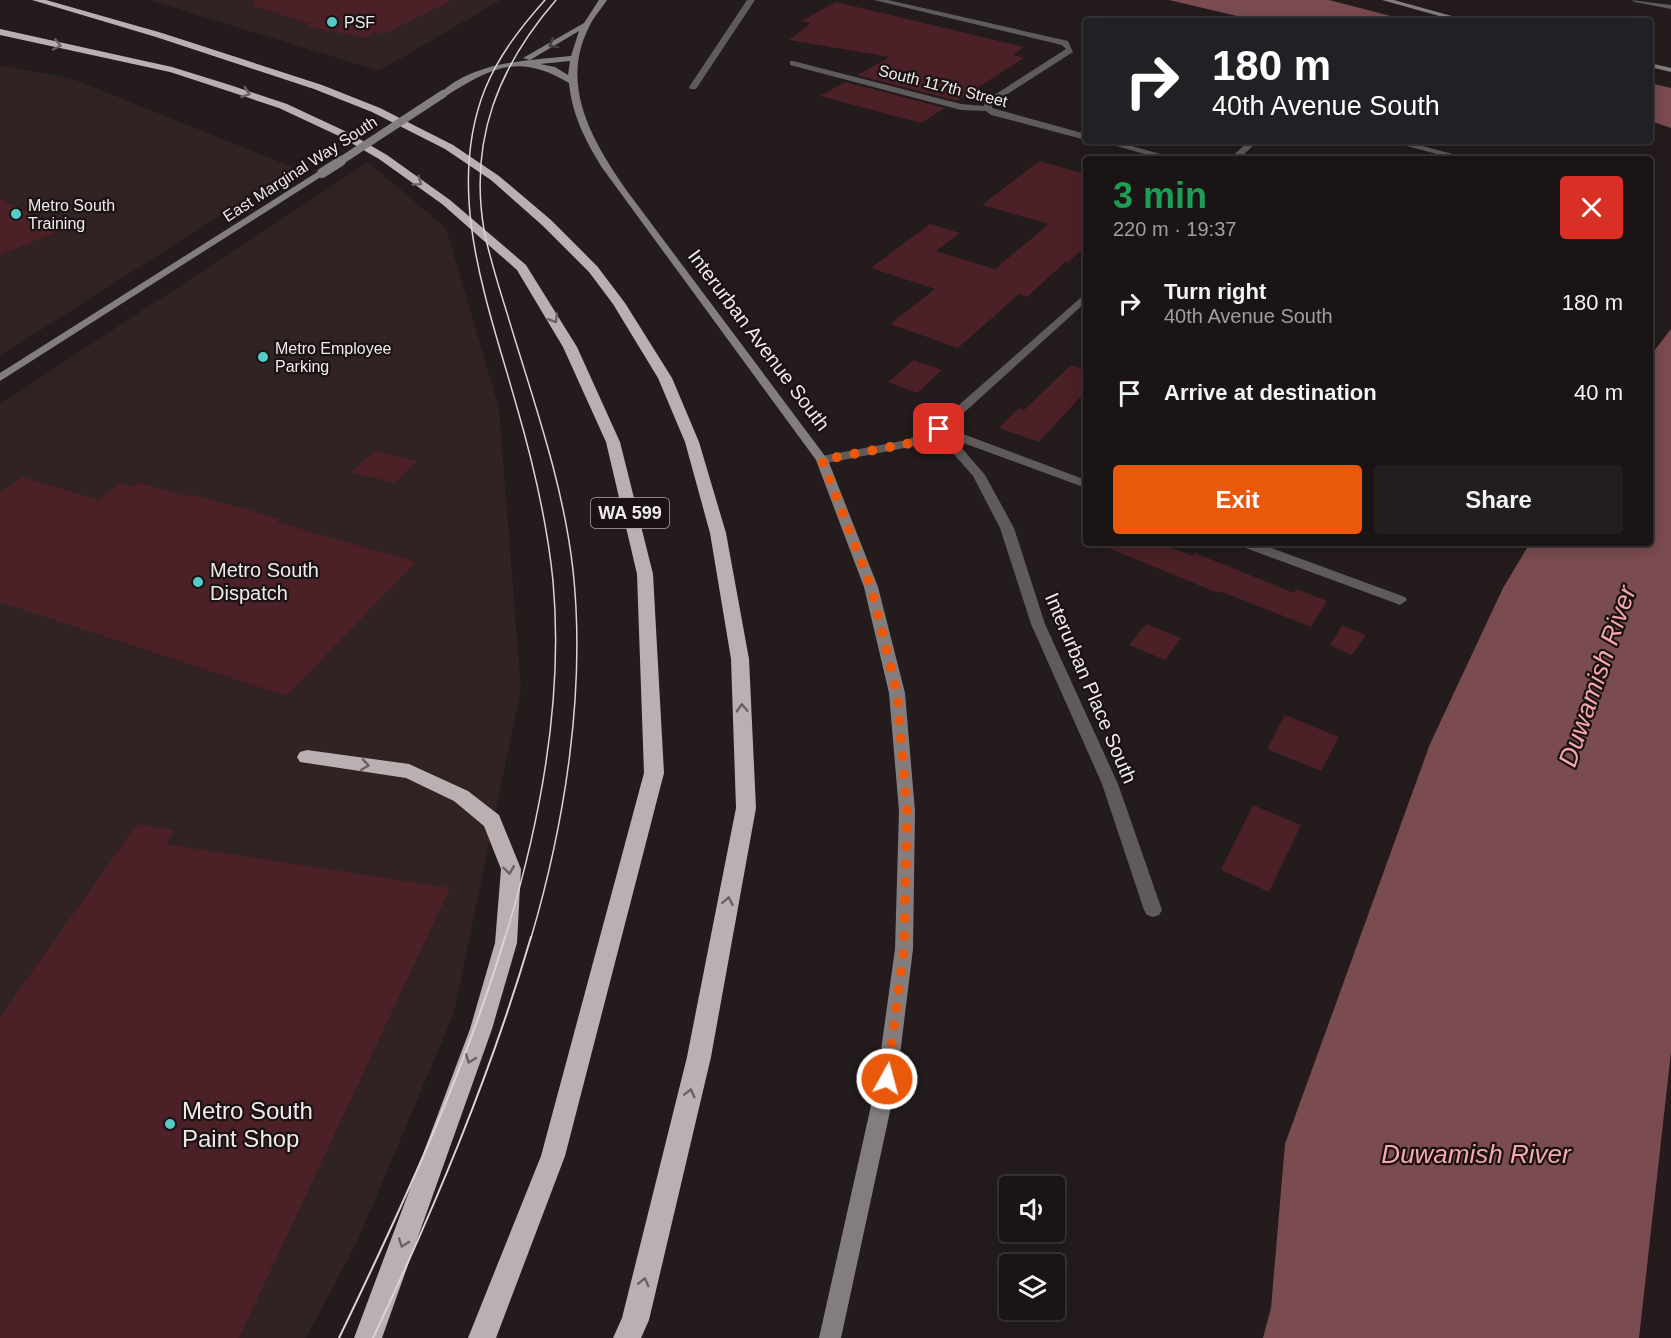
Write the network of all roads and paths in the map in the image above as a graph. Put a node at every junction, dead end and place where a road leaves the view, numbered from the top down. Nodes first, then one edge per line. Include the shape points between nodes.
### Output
1 (36, 0) edge
2 (603, 0) edge
3 (751, 0) edge
4 (878, 0) edge
5 (1386, 0) edge
6 (1635, 0) edge
7 (84, 3) dead end
8 (1664, 3) edge
9 (1671, 7) edge
10 (1455, 18) edge
11 (587, 24) junction
12 (0, 32) edge
13 (159, 35) junction
14 (574, 58) junction
15 (519, 63) junction
16 (793, 63) dead end
17 (1653, 66) edge
18 (1671, 70) edge
19 (573, 81) junction
20 (693, 87) dead end
21 (988, 109) junction
22 (1083, 136) edge
23 (1115, 144) edge
24 (1251, 144) edge
25 (1404, 144) edge
26 (1161, 156) edge
27 (1237, 156) edge
28 (1454, 156) edge
29 (1083, 299) edge
30 (0, 378) edge
31 (939, 429) junction
32 (822, 460) junction
33 (1083, 483) edge
34 (1253, 546) edge
35 (1400, 600) dead end
36 (307, 757) dead end
37 (1153, 910) dead end
38 (368, 1338) edge
39 (482, 1338) edge
40 (627, 1338) edge
41 (830, 1338) edge

1 - 13 highway
2 - 11 street
3 - 20 street
4 - 21 street via 1069,47 1070,50 988,103
5 - 10 street
6 - 8 street
7 - 13 highway
8 - 9 street
11 - 14 street
11 -> 15 street
12 -> 39 highway, WA 599 via 172,70 226,87 283,106 383,157 446,202 522,268 570,347 613,442 645,574 654,773 553,1156
40 -> 13 highway via 635,1320 699,1057 746,808 740,658 718,533 692,442 664,378 619,303 547,223 495,178 449,147 376,110
14 - 15 street, East Marginal Way South
14 - 19 street, Interurban Avenue South
15 - 19 street via 552,69
15 - 30 street, East Marginal Way South, bridge via 479,72
16 - 21 street, South 117th Street via 961,107
17 - 18 street
19 - 32 street, Interurban Avenue South via 578,113 594,151
21 - 22 street, South 117th Street
23 - 26 street
24 - 27 street
25 - 28 street
29 - 31 street
31 - 32 street via 911,443
31 - 33 street
31 - 37 street, Interurban Place South via 979,475 1007,528 1038,624 1110,784
32 - 41 street, Interurban Avenue South via 871,587 897,693 907,811 904,949 887,1079
34 - 35 street
36 -> 38 highway via 409,771 461,796 492,820 511,869 506,943 484,1019

